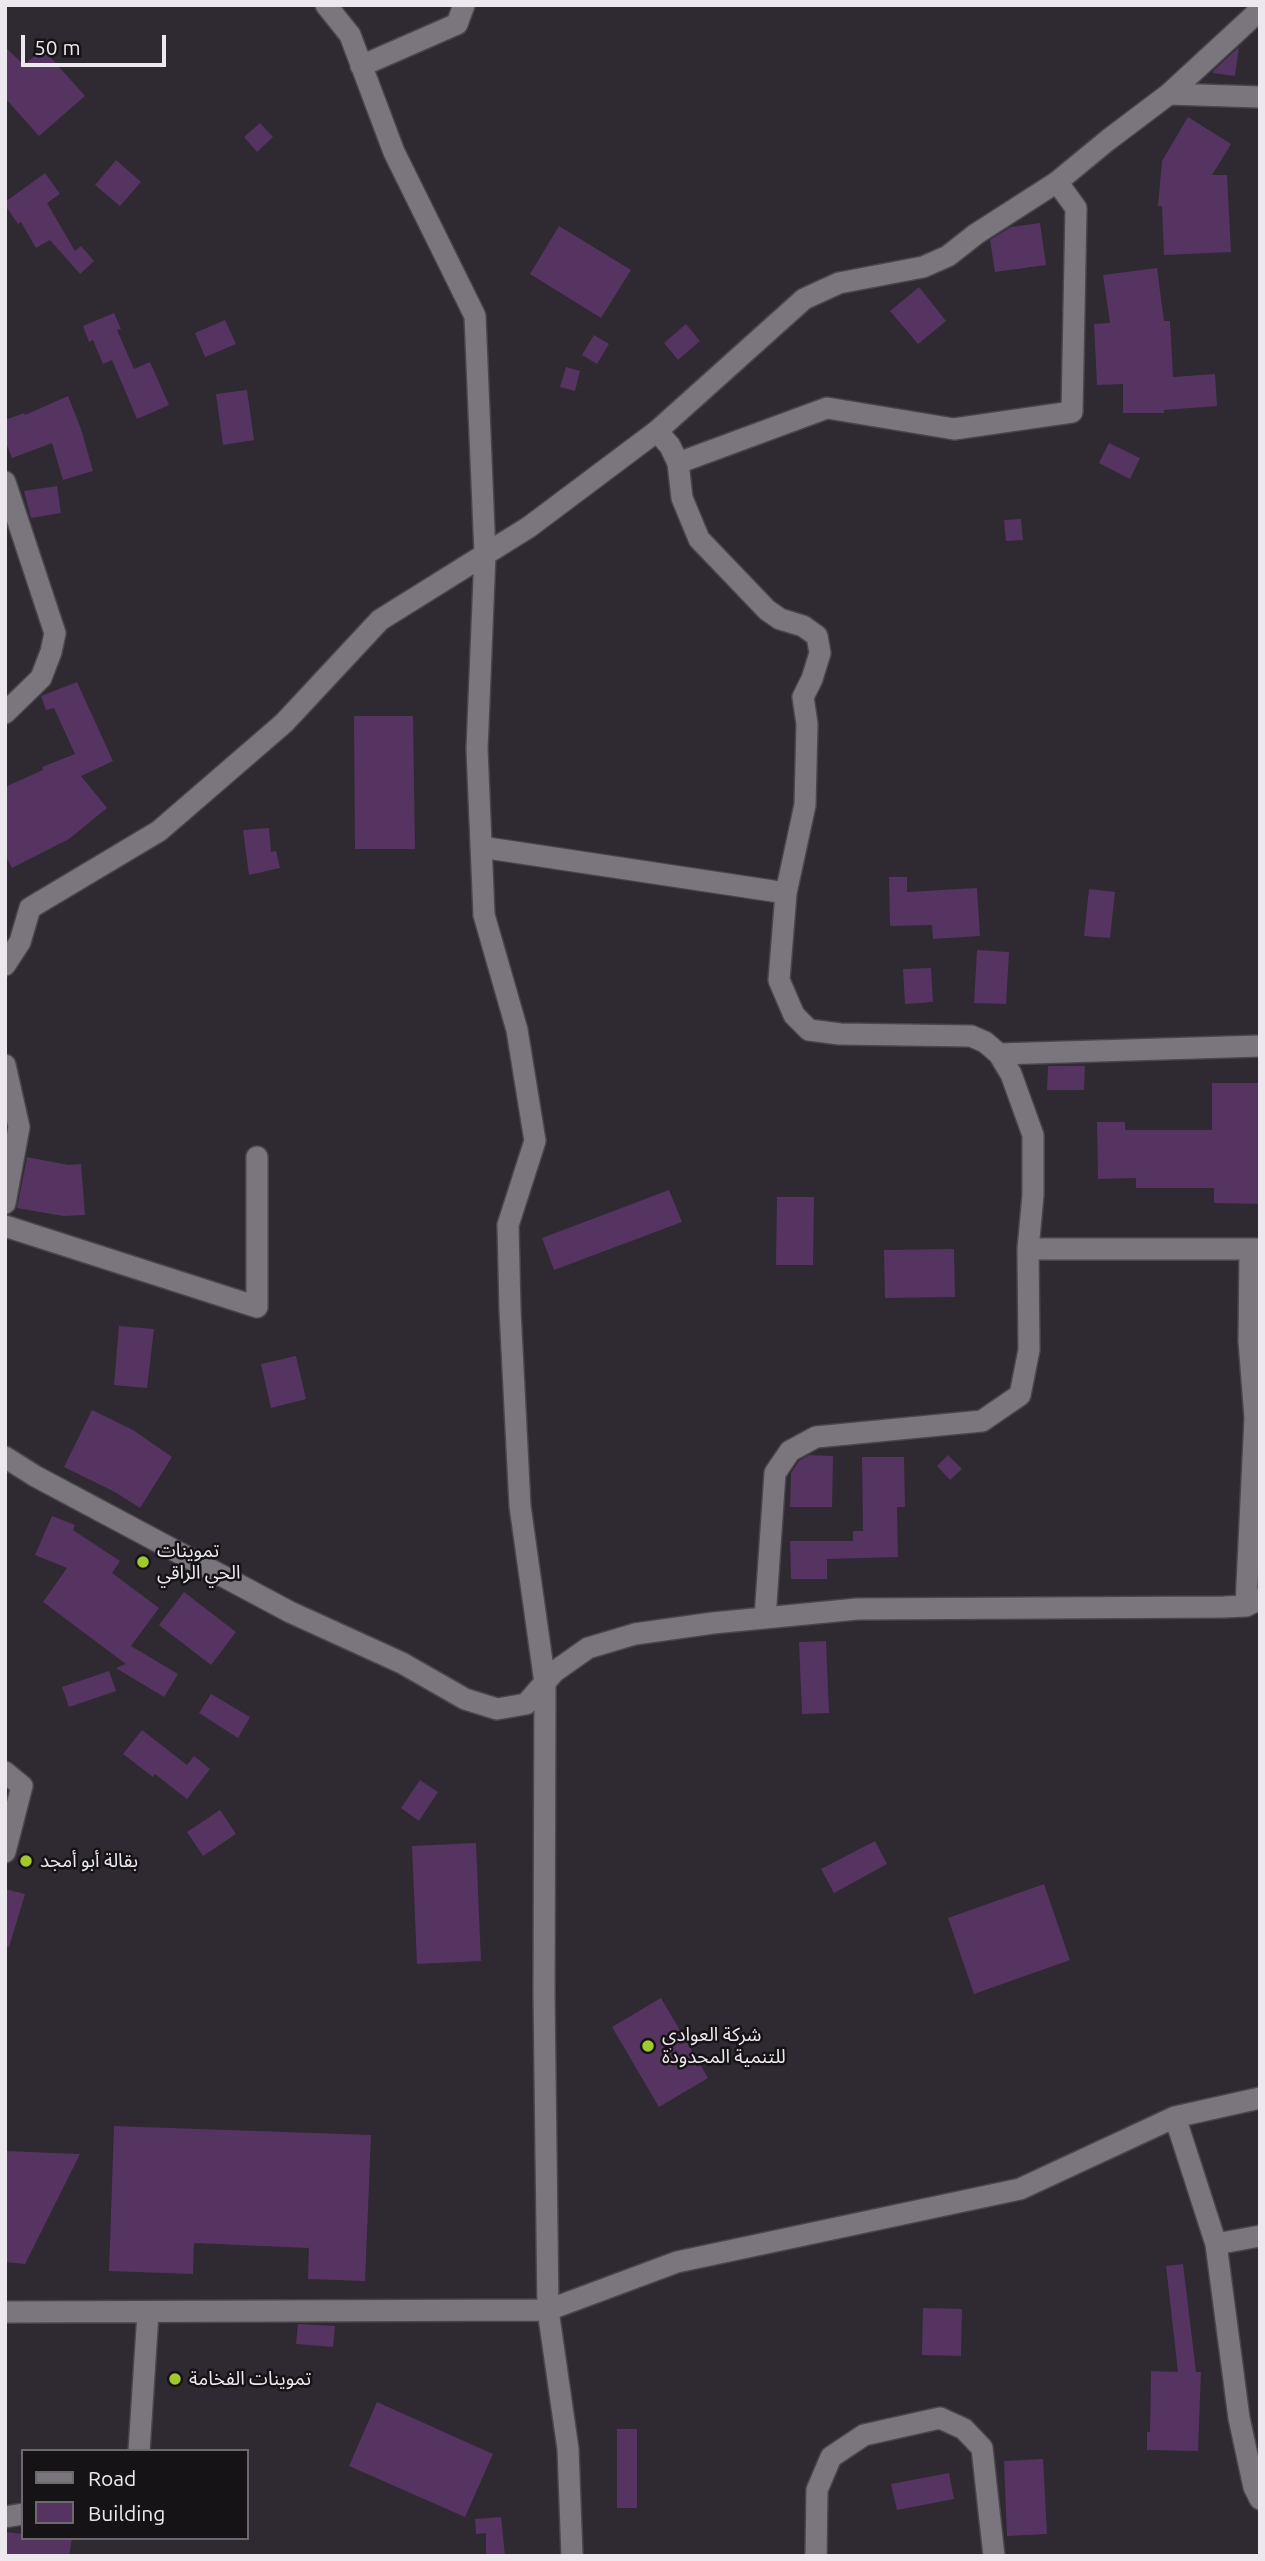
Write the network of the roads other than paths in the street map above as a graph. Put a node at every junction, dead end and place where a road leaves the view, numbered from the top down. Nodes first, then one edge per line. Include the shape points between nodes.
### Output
1 (326, 5) edge
2 (464, 5) edge
3 (1260, 10) edge
4 (362, 66) junction
5 (1169, 93) junction
6 (1260, 97) edge
7 (1057, 182) junction
8 (657, 431) junction
9 (678, 463) junction
10 (5, 482) edge
11 (485, 554) junction
12 (7, 710) edge
13 (481, 847) junction
14 (786, 893) junction
15 (5, 964) edge
16 (1260, 1046) edge
17 (999, 1054) junction
18 (5, 1065) edge
19 (257, 1157) dead end
20 (5, 1203) edge
21 (5, 1226) edge
22 (1028, 1249) junction
23 (1255, 1249) edge
24 (5, 1457) edge
25 (1253, 1602) edge
26 (765, 1618) junction
27 (545, 1683) junction
28 (5, 1772) edge
29 (5, 1852) edge
30 (1260, 2098) edge
31 (1175, 2117) junction
32 (1260, 2236) edge
33 (1216, 2244) junction
34 (548, 2310) junction
35 (5, 2312) edge
36 (148, 2312) junction
37 (139, 2449) edge
38 (1260, 2499) edge
39 (572, 2556) edge
40 (816, 2556) edge
41 (993, 2556) edge

1 - 4 street via 350,35
2 - 4 street via 457,24
3 - 5 street
4 - 11 street via 394,152 475,316
5 - 6 street
5 - 7 street
7 - 8 street via 948,256 923,267 839,283 804,299
7 - 9 street via 1076,208 1072,412 954,429 827,408
8 - 9 street
8 - 11 street via 529,527
9 - 14 street via 682,498 699,539 767,610 817,636 820,653 803,697 807,724 805,806
10 - 12 street via 55,633 41,678
11 - 13 street via 477,749
11 - 15 street via 380,620 284,723 159,831 30,908 19,942
13 - 14 street
13 - 27 street via 484,915 517,1030 535,1141 508,1225 508,1249 520,1506
14 - 17 street via 779,980 794,1015 809,1030 971,1036
16 - 17 street
17 - 22 street via 1033,1135
18 - 20 street via 19,1127
19 - 21 street via 257,1307
22 - 23 street
22 - 26 street via 1029,1350 1020,1395 982,1421 816,1437 790,1451 775,1473
23 - 25 street via 1249,1341 1255,1418
24 - 27 street via 290,1612 402,1663 465,1699 497,1709 526,1704
25 - 26 street via 857,1609
26 - 27 street via 635,1634 600,1644 554,1672
27 - 34 street
28 - 29 street via 22,1786
30 - 31 street
31 - 33 street
31 - 34 street via 1020,2189 677,2262
32 - 33 street
33 - 38 street via 1239,2418
34 - 36 street
34 - 39 street via 568,2449
35 - 36 street
36 - 37 street
40 - 41 street via 817,2490 831,2457 864,2435 940,2418 964,2429 982,2448

